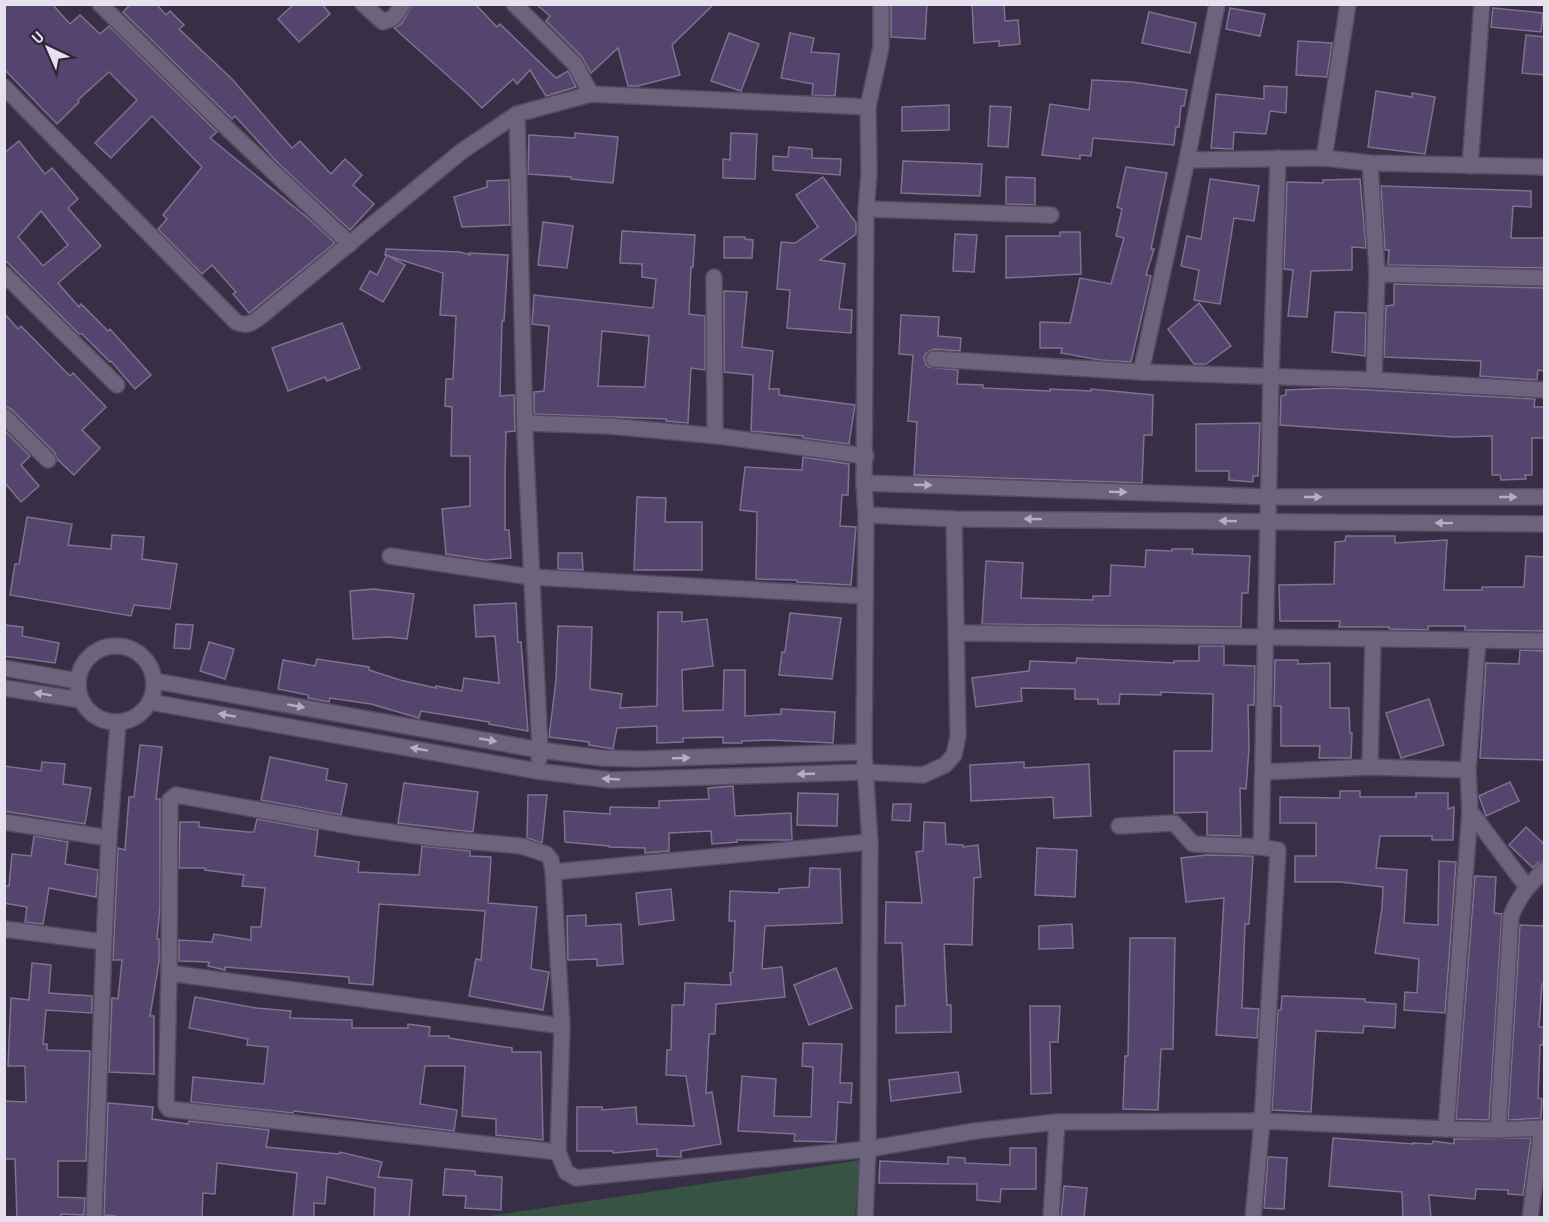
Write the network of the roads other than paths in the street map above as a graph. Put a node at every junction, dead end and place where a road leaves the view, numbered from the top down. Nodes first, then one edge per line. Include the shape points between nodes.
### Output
1 (100, 4) edge
2 (363, 4) edge
3 (403, 4) edge
4 (514, 4) edge
5 (881, 4) edge
6 (1217, 4) edge
7 (1348, 4) edge
8 (1482, 4) edge
9 (4, 87) edge
10 (591, 94) junction
11 (868, 107) junction
12 (517, 114) junction
13 (1278, 158) junction
14 (1324, 158) junction
15 (1186, 160) junction
16 (1370, 163) junction
17 (1470, 166) junction
18 (1545, 166) edge
19 (866, 210) junction
20 (1051, 215) dead end
21 (350, 244) junction
22 (4, 274) edge
23 (1377, 274) junction
24 (714, 277) dead end
25 (1545, 278) edge
26 (934, 359) dead end
27 (1141, 372) junction
28 (1271, 376) junction
29 (1374, 380) junction
30 (117, 385) dead end
31 (1545, 390) edge
32 (4, 416) edge
33 (525, 423) junction
34 (718, 436) junction
35 (866, 456) junction
36 (48, 460) dead end
37 (864, 483) junction
38 (1545, 496) edge
39 (1269, 497) junction
40 (867, 515) junction
41 (954, 519) junction
42 (1268, 522) junction
43 (1545, 524) edge
44 (390, 556) dead end
45 (531, 577) junction
46 (865, 596) junction
47 (956, 633) junction
48 (1267, 637) junction
49 (1373, 639) junction
50 (1478, 640) junction
51 (1545, 641) edge
52 (4, 668) edge
53 (78, 681) junction
54 (155, 681) junction
55 (4, 688) edge
56 (81, 700) junction
57 (150, 702) junction
58 (118, 723) junction
59 (540, 750) junction
60 (864, 752) junction
61 (1370, 767) junction
62 (1468, 770) junction
63 (537, 771) junction
64 (865, 772) junction
65 (1264, 772) junction
66 (1470, 811) junction
67 (4, 822) edge
68 (1119, 826) dead end
69 (109, 838) junction
70 (870, 842) junction
71 (1262, 847) junction
72 (1545, 870) edge
73 (553, 872) junction
74 (1527, 887) junction
75 (4, 929) edge
76 (104, 942) junction
77 (169, 973) junction
78 (562, 1026) junction
79 (1262, 1121) junction
80 (1057, 1122) junction
81 (1543, 1128) edge
82 (1446, 1129) junction
83 (1498, 1130) junction
84 (868, 1149) junction
85 (558, 1152) junction
86 (94, 1218) edge
87 (865, 1218) edge
88 (1051, 1218) edge
89 (1253, 1218) edge
90 (1530, 1218) edge

1 - 21 street
2 - 3 street via 383,22 393,18
4 - 10 street via 575,64
5 - 11 street via 881,47
6 - 15 street
7 - 14 street
8 - 17 street
9 - 21 street via 242,325 250,324
10 - 11 street
10 - 12 street
11 - 19 street
12 - 21 street via 462,152
12 - 33 street
13 - 14 street
13 - 15 street
13 - 28 street
14 - 16 street
15 - 27 street
16 - 17 street
16 - 23 street
17 - 18 street
19 - 20 street
19 - 35 street
22 - 30 street
23 - 25 street
23 - 29 street
24 - 34 street
26 - 27 street
27 - 28 street
28 - 29 street
28 - 39 street
29 - 31 street
32 - 36 street
33 - 34 street
33 - 45 street
34 - 35 street
35 - 37 street
37 -> 39 street
37 - 40 street
39 -> 38 street
39 - 42 street
40 - 41 street
40 - 46 street
42 -> 41 street
41 - 47 street
43 -> 42 street
42 - 48 street
44 - 45 street
45 - 46 street
45 - 59 street
46 - 60 street
47 - 48 street
47 - 64 street via 958,736 954,755 945,765 923,775
48 - 49 street
48 - 65 street
49 - 50 street
49 - 61 street
50 - 51 street
50 - 62 street
52 - 53 street
53 - 54 street via 83,665 94,653 109,646 125,646 140,653 151,666
53 - 56 street
54 - 57 street
54 -> 59 street
56 -> 55 street
56 - 58 street via 90,712
57 - 58 street via 142,713
63 -> 57 street
58 - 69 street
59 -> 60 street via 639,759
59 - 63 street
60 - 64 street
61 - 62 street
61 - 65 street
62 - 66 street
64 -> 63 street via 610,780
64 - 70 street
65 - 71 street
66 - 74 street
66 - 82 street
67 - 69 street
68 - 71 street via 1174,823 1193,844
69 - 76 street
70 - 73 street
70 - 84 street
71 - 79 street via 1278,850
72 - 74 street
73 - 77 street via 546,854 521,846 388,831 176,795 170,800
73 - 78 street
74 - 83 street via 1511,916
75 - 76 street
76 - 86 street
77 - 78 street
77 - 85 street via 169,1109
78 - 85 street
79 - 80 street
79 - 82 street
79 - 89 street
80 - 84 street
80 - 88 street
81 - 83 street
81 - 90 street
82 - 83 street
84 - 85 street via 576,1178 566,1172
84 - 87 street

